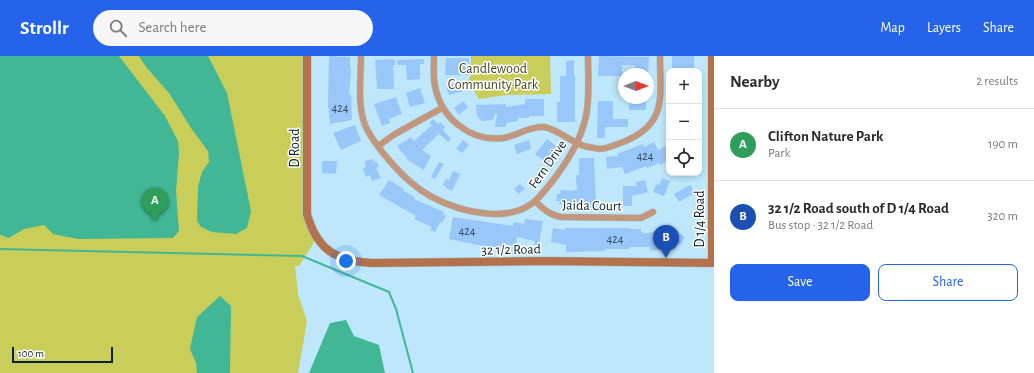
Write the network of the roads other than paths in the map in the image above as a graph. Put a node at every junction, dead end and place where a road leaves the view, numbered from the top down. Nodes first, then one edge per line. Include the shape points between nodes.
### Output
1 (307, 56) edge
2 (360, 56) edge
3 (434, 56) edge
4 (588, 56) edge
5 (660, 56) edge
6 (712, 56) edge
7 (442, 108) junction
8 (577, 143) junction
9 (378, 146) junction
10 (535, 201) junction
11 (653, 212) dead end
12 (317, 238) joint
13 (713, 263) edge

1 - 12 street, D Road via 307,214
2 - 9 street, Fern Drive via 362,114 370,135
3 - 7 street via 435,86
4 - 8 street, Fern Drive via 586,115
5 - 8 street via 659,106 647,128 636,136 604,148 593,148
6 - 13 street, D 1/4 Road
7 - 8 street via 460,127 482,137 504,138 537,127 556,131
7 - 9 street
8 - 10 street, Fern Drive via 569,159
9 - 10 street, Fern Drive via 408,180 425,193 452,206 504,214
10 - 11 street, Jaida Court via 554,216 561,217 641,218
12 - 13 street, 32 1/2 Road via 334,254 360,263

